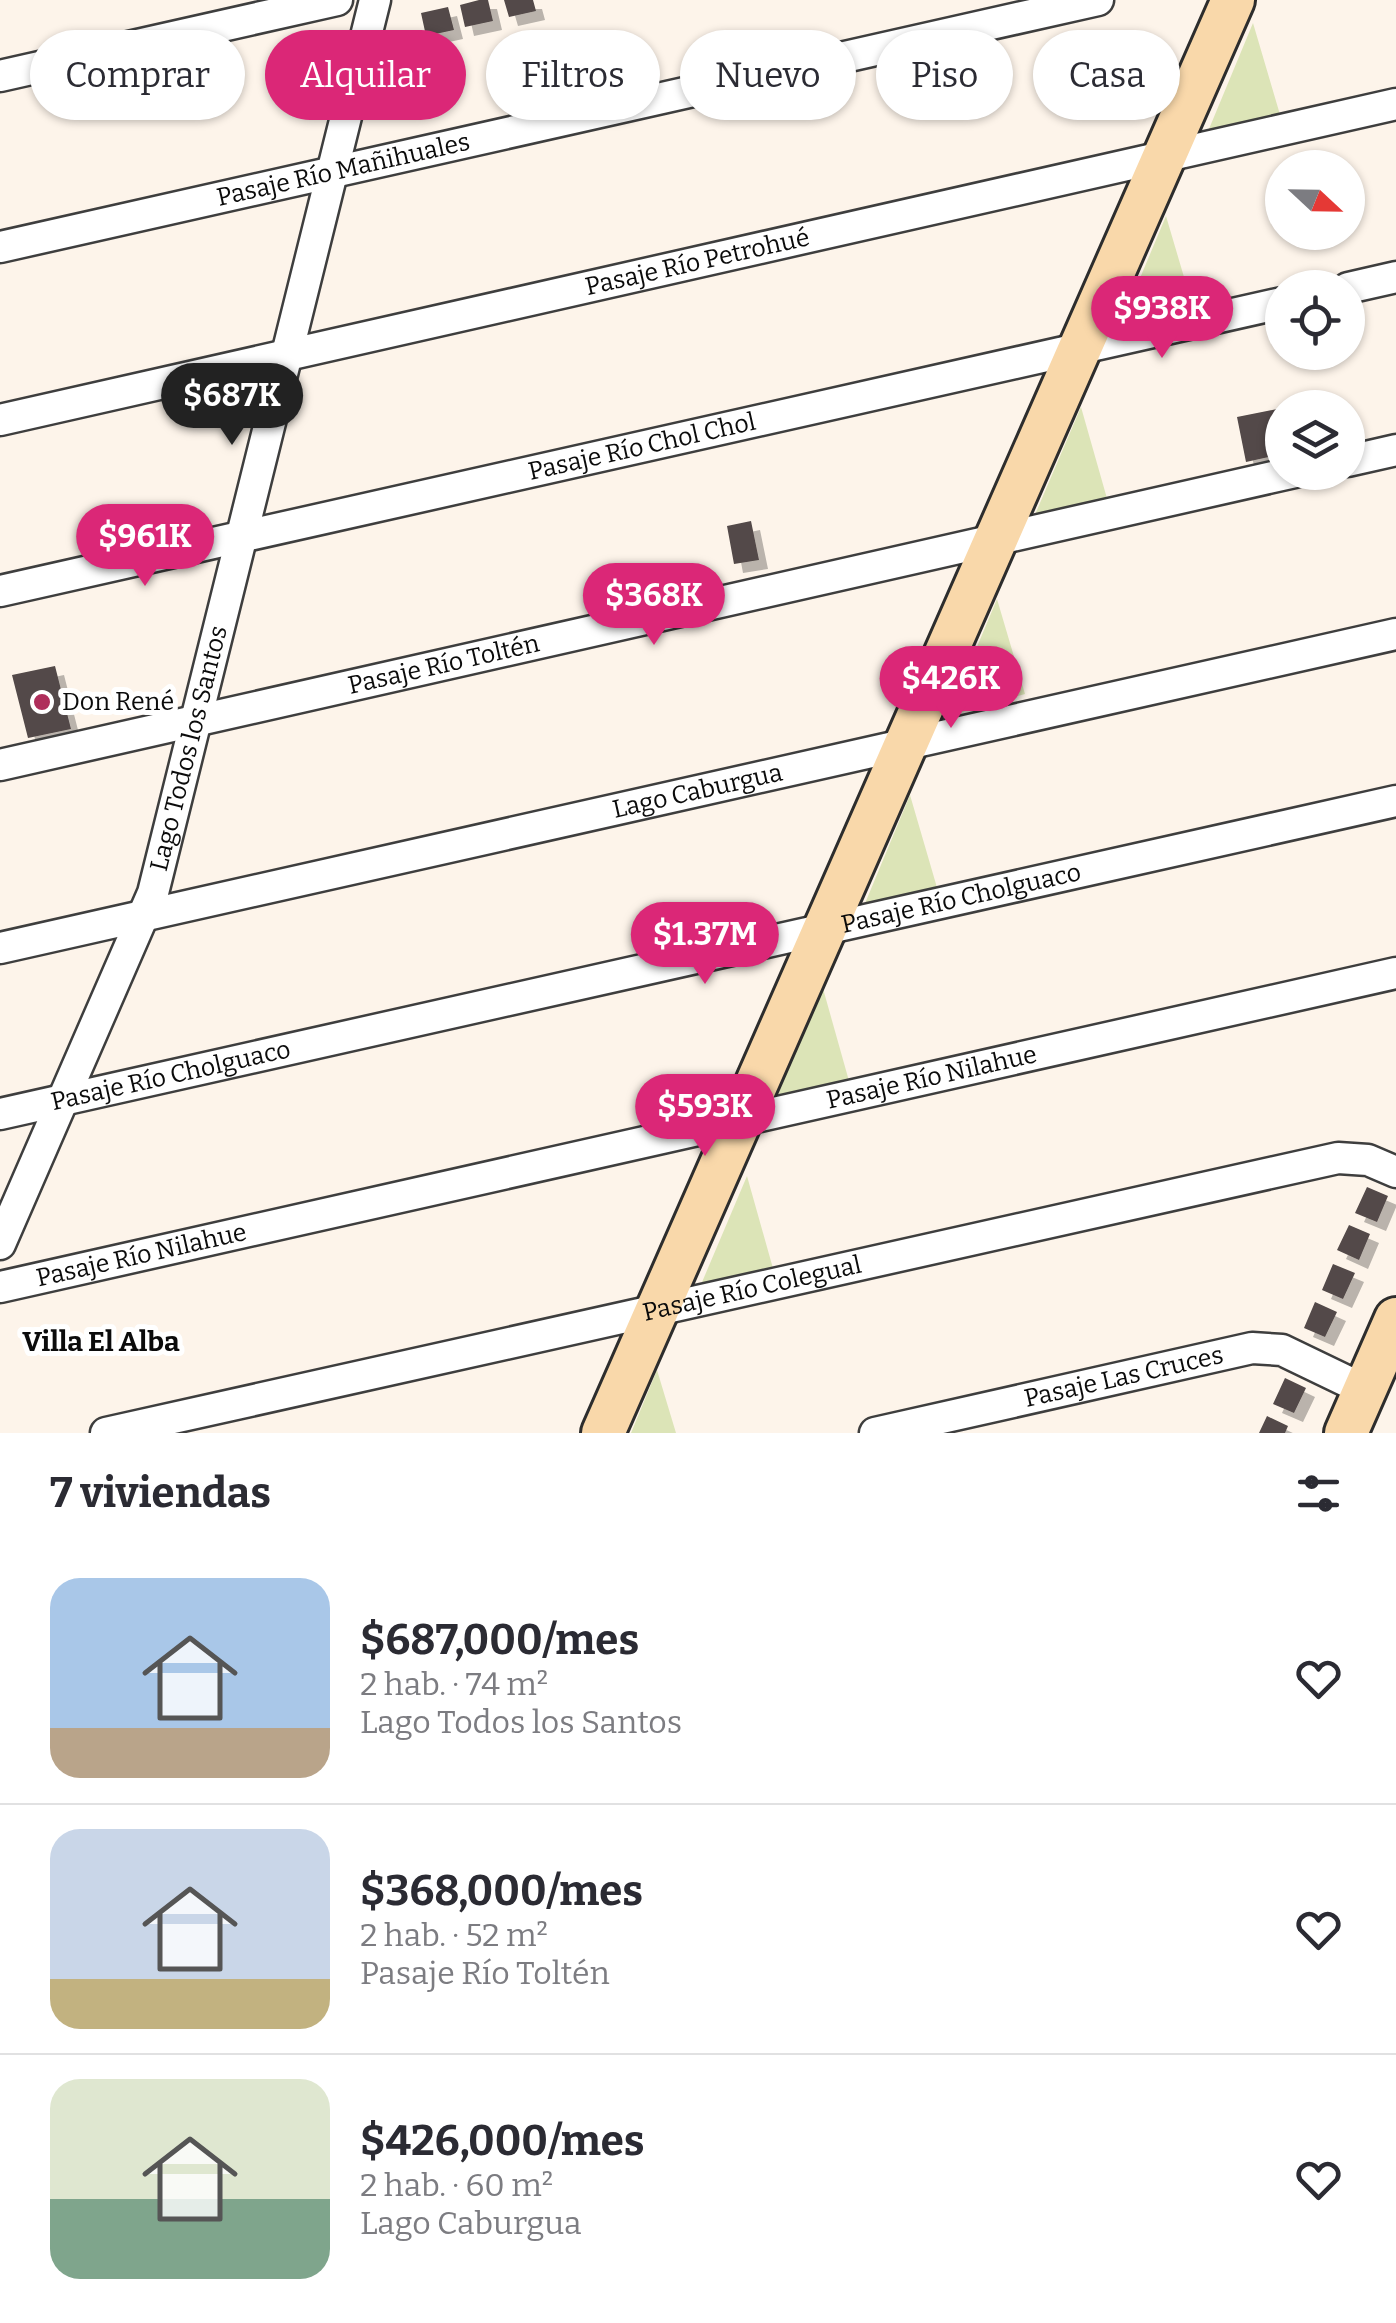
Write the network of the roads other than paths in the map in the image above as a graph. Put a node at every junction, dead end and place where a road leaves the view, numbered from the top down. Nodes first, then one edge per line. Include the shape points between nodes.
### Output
1 (337, 0) edge
2 (375, 0) edge
3 (1098, 0) edge
4 (1233, 0) edge
5 (0, 76) edge
6 (1396, 104) edge
7 (1164, 158) junction
8 (330, 172) junction
9 (0, 246) edge
10 (1396, 277) edge
11 (1365, 284) edge
12 (1265, 307) edge
13 (1080, 348) junction
14 (286, 355) junction
15 (0, 420) edge
16 (1396, 450) edge
17 (1365, 457) edge
18 (1265, 479) edge
19 (240, 536) junction
20 (996, 540) junction
21 (0, 591) edge
22 (1396, 634) edge
23 (196, 721) junction
24 (906, 744) junction
25 (0, 765) edge
26 (1396, 800) edge
27 (144, 915) junction
28 (824, 929) junction
29 (0, 948) edge
30 (1396, 973) edge
31 (63, 1100) junction
32 (0, 1114) edge
33 (740, 1121) junction
34 (1396, 1172) edge
35 (0, 1244) edge
36 (0, 1287) edge
37 (657, 1310) junction
38 (1396, 1319) edge
39 (1365, 1390) junction
40 (106, 1433) edge
41 (603, 1433) edge
42 (875, 1433) edge
43 (1346, 1433) edge

1 - 5 street
2 - 8 street, Lago Todos los Santos
3 - 8 street, Pasaje Río Mañihuales
4 - 7 street
6 - 7 street, Pasaje Río Petrohué
7 - 13 street
7 - 14 street, Pasaje Río Petrohué
8 - 9 street, Pasaje Río Mañihuales
8 - 14 street, Lago Todos los Santos
10 - 11 street
12 - 13 street, Pasaje Río Chol Chol
13 - 19 street, Pasaje Río Chol Chol
13 - 20 street
14 - 15 street, Pasaje Río Petrohué
14 - 19 street, Lago Todos los Santos
16 - 17 street
18 - 20 street, Pasaje Río Toltén
19 - 21 street, Pasaje Río Chol Chol
19 - 23 street, Lago Todos los Santos
20 - 23 street, Pasaje Río Toltén
20 - 24 street
22 - 24 street, Lago Caburgua
23 - 25 street, Pasaje Río Toltén
23 - 27 street, Lago Todos los Santos
24 - 27 street, Lago Caburgua
24 - 28 street
26 - 28 street, Pasaje Río Cholguaco
27 - 29 street, Lago Caburgua
27 - 31 street, Lago Todos los Santos
28 - 31 street, Pasaje Río Cholguaco
28 - 33 street
30 - 33 street, Pasaje Río Nilahue
31 - 32 street, Pasaje Río Cholguaco
31 - 35 street, Lago Todos los Santos
33 - 36 street, Pasaje Río Nilahue
33 - 37 street
34 - 37 street, Pasaje Río Colegual via 1368,1160 1338,1158
37 - 40 street, Pasaje Río Colegual
37 - 41 street
38 - 39 street
39 - 42 street, Pasaje Las Cruces via 1282,1350 1252,1348
39 - 43 street

